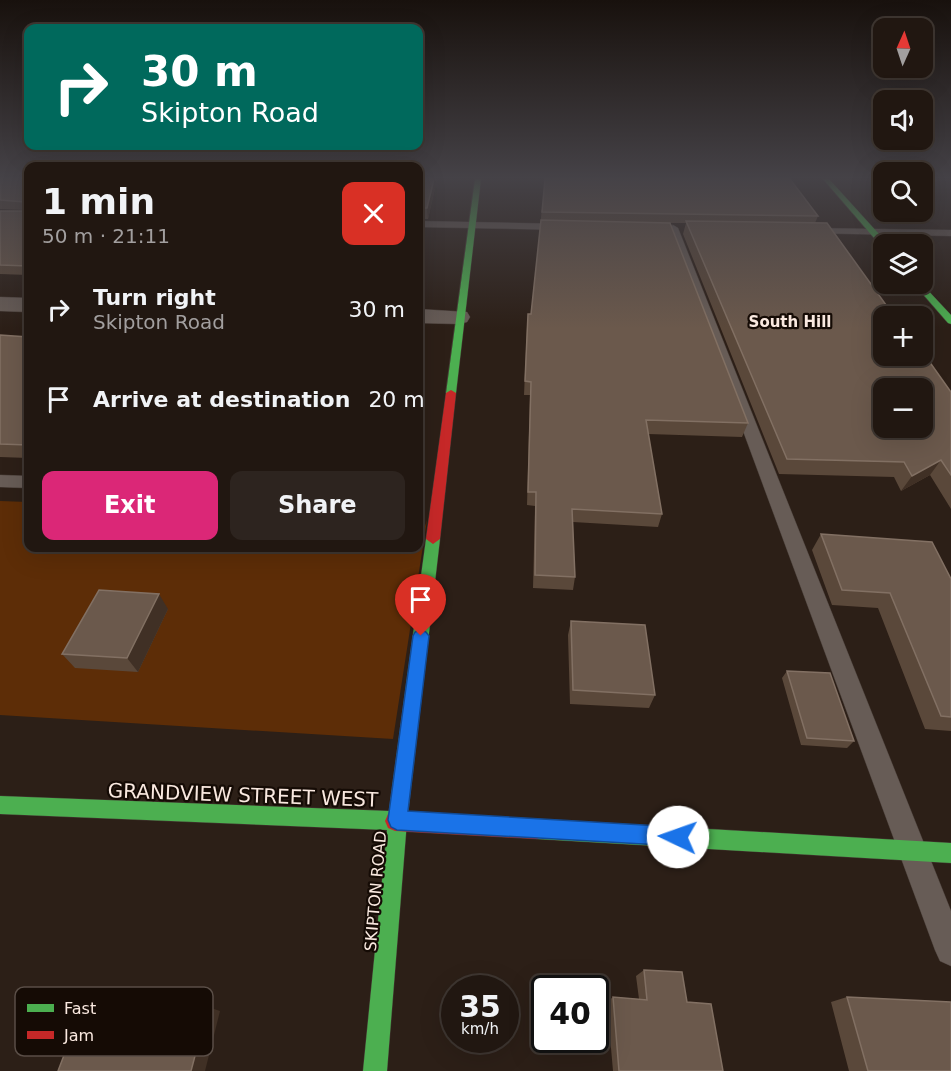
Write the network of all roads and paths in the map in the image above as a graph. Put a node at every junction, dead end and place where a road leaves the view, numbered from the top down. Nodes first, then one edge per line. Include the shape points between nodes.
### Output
1 (471, 229) edge
2 (673, 229) edge
3 (870, 229) edge
4 (791, 230) edge
5 (873, 232) junction
6 (951, 233) edge
7 (927, 294) edge
8 (0, 304) edge
9 (24, 304) edge
10 (423, 316) edge
11 (459, 317) junction
12 (951, 321) edge
13 (0, 481) edge
14 (24, 482) edge
15 (423, 498) edge
16 (439, 498) junction
17 (0, 805) edge
18 (397, 820) junction
19 (912, 850) junction
20 (951, 853) edge
21 (951, 950) edge
22 (375, 1071) edge

1 - 11 street, SKIPTON ROAD
2 - 19 lane
3 - 5 street
4 - 5 lane
5 - 6 lane
7 - 12 street
8 - 9 street
10 - 11 street
11 - 16 street, SKIPTON ROAD
13 - 14 lane
15 - 16 lane
16 - 18 street, SKIPTON ROAD
17 - 18 street, GRANDVIEW STREET WEST
18 - 19 street, GRANDVIEW STREET WEST
18 - 22 street, SKIPTON ROAD
19 - 20 street, GRANDVIEW STREET WEST
19 - 21 lane

